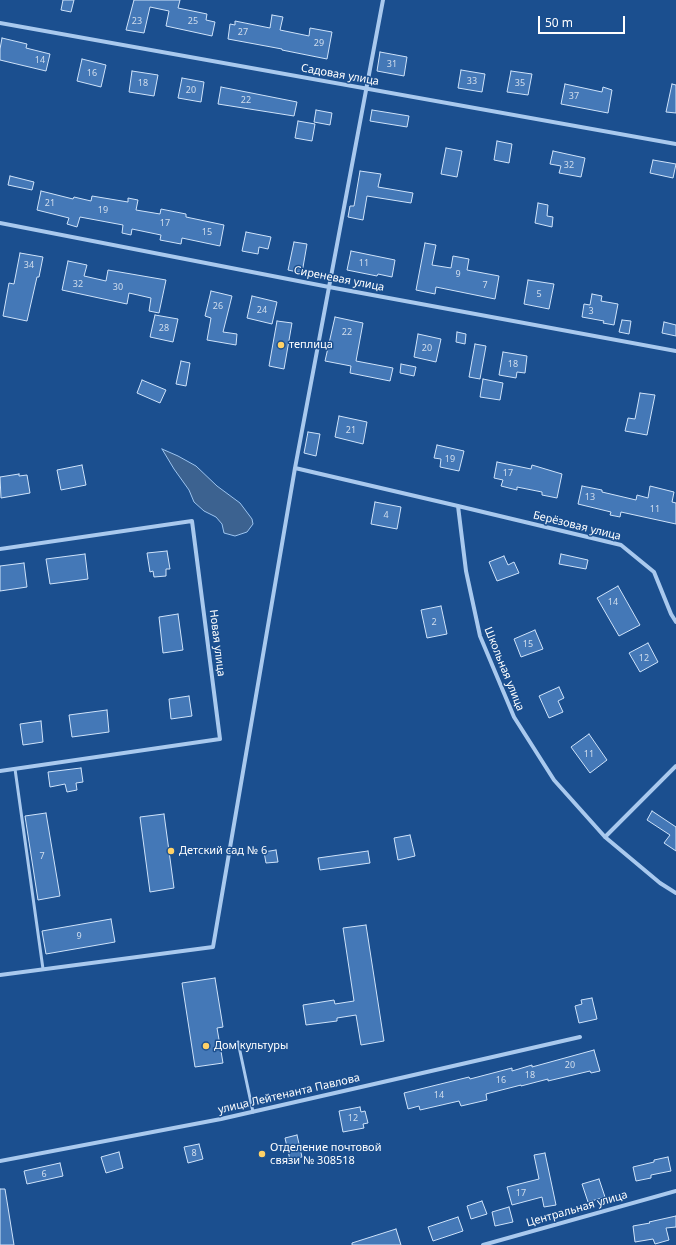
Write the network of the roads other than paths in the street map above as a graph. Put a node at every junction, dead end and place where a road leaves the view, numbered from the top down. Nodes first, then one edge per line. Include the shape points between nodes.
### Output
1 (382, 0) edge
2 (0, 23) edge
3 (366, 89) junction
4 (676, 144) edge
5 (0, 223) edge
6 (329, 287) junction
7 (676, 351) edge
8 (295, 468) junction
9 (458, 506) junction
10 (0, 549) edge
11 (676, 622) edge
12 (676, 766) edge
13 (15, 769) junction
14 (0, 771) edge
15 (604, 838) junction
16 (676, 893) edge
17 (43, 969) junction
18 (0, 975) edge
19 (580, 1037) dead end
20 (238, 1042) dead end
21 (253, 1112) junction
22 (0, 1161) edge
23 (676, 1191) edge
24 (483, 1245) edge

1 - 3 street
2 - 3 street, Садовая улица
3 - 4 street, Садовая улица
3 - 6 street
5 - 6 street, Сиреневая улица
6 - 7 street, Сиреневая улица
6 - 8 street
8 - 9 street
8 - 17 street via 213,947
9 - 11 street, Берёзовая улица via 622,544 654,572
9 - 15 street, Школьная улица via 466,572 480,636 514,717 554,780
10 - 13 street, Новая улица via 192,521 220,739
12 - 15 street
13 - 14 street, Новая улица
13 - 17 lane
15 - 16 street, Школьная улица
17 - 18 street
19 - 21 street, улица Лейтенанта Павлова
20 - 21 lane
21 - 22 street, улица Лейтенанта Павлова
23 - 24 street, Центральная улица

